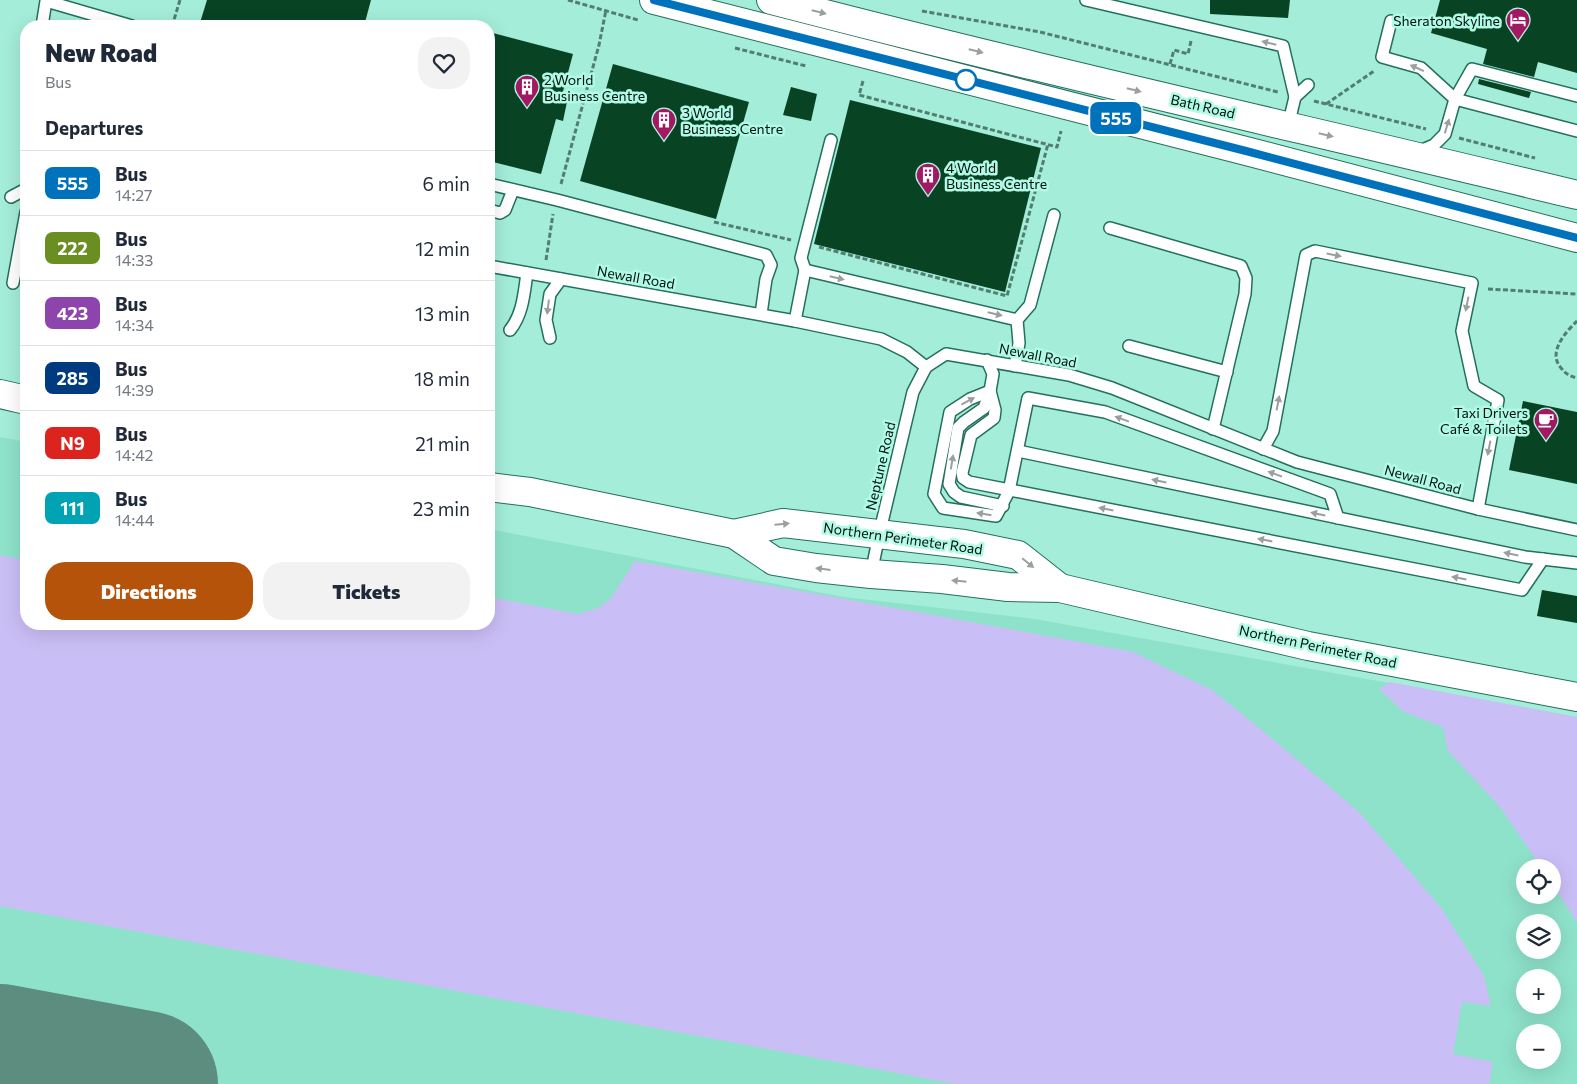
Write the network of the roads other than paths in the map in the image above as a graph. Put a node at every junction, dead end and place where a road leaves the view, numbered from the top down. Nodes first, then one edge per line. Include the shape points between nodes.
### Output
1 (45, 0) edge
2 (654, 0) edge
3 (771, 0) edge
4 (1086, 0) edge
5 (43, 20) edge
6 (112, 20) edge
7 (1391, 20) dead end
8 (1308, 86) dead end
9 (1295, 96) junction
10 (1577, 96) edge
11 (1454, 99) junction
12 (1288, 126) junction
13 (1577, 131) edge
14 (831, 140) dead end
15 (1411, 154) junction
16 (495, 186) edge
17 (513, 190) junction
18 (20, 192) edge
19 (1577, 195) edge
20 (11, 197) dead end
21 (495, 212) edge
22 (1054, 215) dead end
23 (1110, 228) dead end
24 (1577, 238) edge
25 (20, 245) edge
26 (495, 267) edge
27 (805, 270) junction
28 (527, 273) junction
29 (561, 278) junction
30 (13, 283) dead end
31 (761, 314) junction
32 (1017, 320) junction
33 (795, 321) junction
34 (510, 330) dead end
35 (550, 338) dead end
36 (1129, 346) dead end
37 (987, 360) junction
38 (1016, 366) junction
39 (926, 368) junction
40 (1227, 372) junction
41 (990, 391) junction
42 (0, 394) edge
43 (20, 399) edge
44 (1213, 429) junction
45 (1263, 449) junction
46 (1018, 451) junction
47 (495, 488) edge
48 (1009, 491) junction
49 (1003, 506) junction
50 (1478, 510) junction
51 (1338, 518) junction
52 (1577, 530) edge
53 (734, 534) junction
54 (879, 535) junction
55 (1543, 559) junction
56 (1577, 563) edge
57 (871, 574) junction
58 (1060, 588) junction
59 (1577, 697) edge

1 - 5 lane
1 - 6 lane
2 - 24 main road
3 -> 12 main road, Bath Road
9 -> 4 lane via 1283,46
11 -> 7 lane via 1421,68 1382,57
8 - 9 lane
9 - 12 lane
10 - 11 lane via 1472,69
11 - 13 lane
15 -> 11 lane via 1434,145 1444,134
12 -> 15 main road, Bath Road
14 - 27 lane via 804,243 801,258
15 - 19 main road, Bath Road
16 - 17 lane
17 - 21 lane via 505,210
17 - 31 lane via 766,255 771,266
18 - 20 lane
22 - 32 lane via 1030,305
23 - 40 lane via 1241,266 1246,278 1246,294
25 - 30 lane
26 - 28 lane, Newall Road
27 -> 32 lane
27 - 33 lane
28 - 29 lane, Newall Road
28 - 34 lane via 522,307 517,322
29 - 31 lane, Newall Road
29 -> 35 lane via 550,294 546,320
31 - 33 lane, Newall Road
32 - 38 lane via 1020,343
33 - 39 lane, Newall Road via 881,338 907,352
36 - 40 lane
37 - 38 lane, Newall Road
37 - 39 lane, Newall Road via 946,354
37 - 41 lane via 993,374
38 - 44 lane, Newall Road via 1112,388
39 - 54 lane, Neptune Road via 913,392
40 - 44 lane
41 - 48 lane via 994,418 970,435 962,473 969,482
49 -> 41 lane via 961,497 949,484 958,428 984,408
49 -> 41 lane via 996,516 943,508 934,494 950,412
42 - 43 main road
44 - 45 lane, Newall Road
45 - 50 lane, Newall Road via 1297,462
45 -> 50 lane via 1273,431 1306,256 1315,251 1472,282 1462,330 1474,386 1498,400
46 - 48 lane
51 -> 46 lane
51 -> 46 lane via 1330,494 1105,412 1028,398
47 - 53 main road, Northern Perimeter Road
48 - 49 lane
55 -> 48 lane via 1522,590
50 - 52 lane, Newall Road
55 -> 51 lane
53 -> 54 main road, Northern Perimeter Road via 783,523
57 -> 53 main road, Northern Perimeter Road via 774,561
54 - 57 lane, Neptune Road
54 -> 58 main road, Northern Perimeter Road via 964,544 1018,555
55 - 56 lane
58 -> 57 main road, Northern Perimeter Road via 1008,587
58 - 59 main road, Northern Perimeter Road via 1308,646

